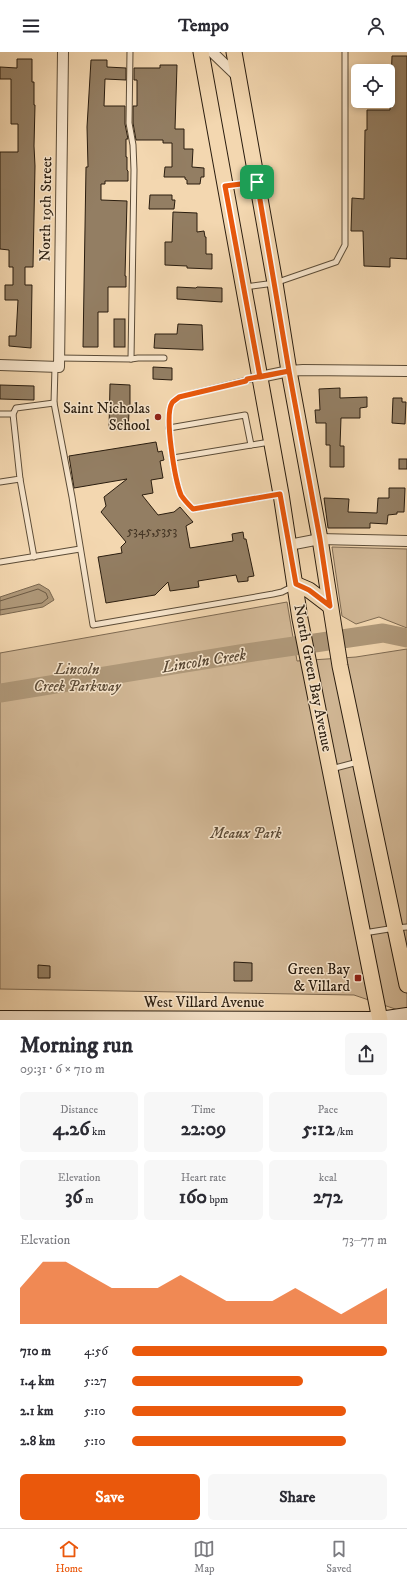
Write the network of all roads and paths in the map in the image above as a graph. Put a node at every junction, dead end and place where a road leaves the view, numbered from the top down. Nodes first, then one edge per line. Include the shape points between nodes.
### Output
1 (63, 52) edge
2 (130, 52) edge
3 (201, 52) edge
4 (212, 52) edge
5 (234, 52) edge
6 (346, 52) edge
7 (238, 77) junction
8 (257, 182) junction
9 (225, 186) junction
10 (275, 283) junction
11 (244, 288) junction
12 (164, 358) dead end
13 (131, 359) junction
14 (57, 364) junction
15 (0, 365) edge
16 (289, 371) junction
17 (407, 371) edge
18 (260, 377) junction
19 (54, 403) junction
20 (0, 414) edge
21 (13, 414) junction
22 (169, 428) junction
23 (271, 442) junction
24 (251, 445) junction
25 (173, 458) junction
26 (20, 479) junction
27 (0, 482) edge
28 (280, 494) junction
29 (320, 539) junction
30 (407, 540) edge
31 (289, 545) junction
32 (80, 549) junction
33 (34, 557) junction
34 (0, 562) edge
35 (296, 584) junction
36 (330, 610) junction
37 (360, 762) junction
38 (330, 770) junction
39 (401, 928) edge
40 (363, 933) junction
41 (407, 984) edge
42 (407, 1015) edge
43 (0, 1018) edge
44 (195, 1020) edge
45 (270, 1020) edge
46 (380, 1020) edge

1 - 14 street, North 19th Street
2 - 13 lane via 129,123 134,170
3 - 9 main road, North Green Bay Avenue
4 - 7 street
5 - 7 main road, North Green Bay Avenue
6 - 10 lane via 345,245 336,262
7 - 8 main road, North Green Bay Avenue
8 - 9 lane
8 - 10 main road, North Green Bay Avenue
9 - 11 main road, North Green Bay Avenue
10 - 11 lane
10 - 16 main road, North Green Bay Avenue
11 - 18 main road, North Green Bay Avenue
12 - 13 lane
13 - 14 lane
14 - 15 street
14 - 19 lane
16 - 17 street
16 - 18 street
16 - 29 main road, North Green Bay Avenue
18 - 22 lane via 179,397 172,402
18 - 23 main road, North Green Bay Avenue
19 - 21 lane via 16,408
19 - 32 lane
20 - 21 lane
21 - 26 lane
22 - 24 lane via 245,415
22 - 25 lane
23 - 24 lane
23 - 28 main road, North Green Bay Avenue
24 - 25 lane
25 - 28 lane via 182,496 193,509
26 - 27 lane
26 - 33 lane
28 - 31 main road, North Green Bay Avenue
29 - 30 street
29 - 31 street
29 - 36 main road, North Green Bay Avenue
31 - 35 main road, North Green Bay Avenue
32 - 33 lane
32 - 35 lane via 92,625 274,594
33 - 34 lane
35 - 36 main road via 309,590
35 - 38 main road, North Green Bay Avenue via 300,619
36 - 37 main road, North Green Bay Avenue
37 - 38 lane
37 - 39 main road, North Green Bay Avenue
38 - 40 main road, North Green Bay Avenue
39 - 40 lane
39 - 41 main road, North Green Bay Avenue
40 - 46 main road, North Green Bay Avenue
42 - 46 street, West Villard Avenue
43 - 44 street, West Villard Avenue
44 - 45 street, West Villard Avenue
45 - 46 street, West Villard Avenue

